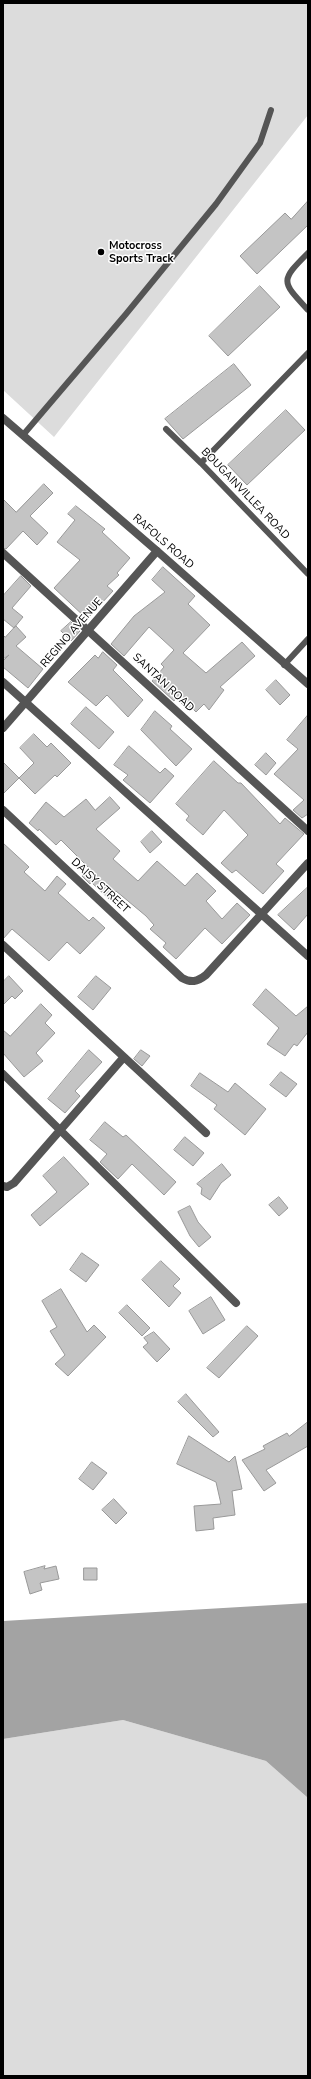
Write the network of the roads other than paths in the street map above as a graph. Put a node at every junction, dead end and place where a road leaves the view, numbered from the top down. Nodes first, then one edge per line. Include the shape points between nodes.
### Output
1 (271, 110) dead end
2 (308, 253) edge
3 (308, 310) edge
4 (308, 353) edge
5 (3, 418) edge
6 (166, 429) dead end
7 (23, 436) junction
8 (201, 463) junction
9 (157, 551) junction
10 (3, 553) edge
11 (308, 574) edge
12 (89, 630) junction
13 (308, 640) edge
14 (284, 665) junction
15 (3, 682) edge
16 (308, 684) edge
17 (26, 702) junction
18 (3, 728) edge
19 (3, 810) edge
20 (308, 831) edge
21 (308, 863) edge
22 (261, 915) junction
23 (3, 945) edge
24 (308, 956) edge
25 (124, 1057) junction
26 (3, 1074) edge
27 (61, 1132) junction
28 (206, 1133) dead end
29 (3, 1186) edge
30 (236, 1303) dead end

1 - 7 lane via 260,143 216,204
2 - 3 lane via 293,267 286,281 288,289
4 - 8 lane
5 - 7 street, RAFOLS ROAD
6 - 8 lane, BOUGAINVILLEA ROAD
7 - 9 street, RAFOLS ROAD
8 - 11 lane, BOUGAINVILLEA ROAD
9 - 12 street, REGINO AVENUE
9 - 14 street, RAFOLS ROAD
10 - 12 street, SANTAN ROAD
12 - 17 street, REGINO AVENUE
12 - 20 street, SANTAN ROAD
13 - 14 lane
14 - 16 street, RAFOLS ROAD
15 - 17 street
17 - 18 street, REGINO AVENUE
17 - 22 street
19 - 22 street, DAISY STREET via 188,981 200,980
21 - 22 street
22 - 24 street
23 - 25 street
25 - 27 street
25 - 28 street
26 - 27 street
27 - 29 street via 11,1186
27 - 30 street

